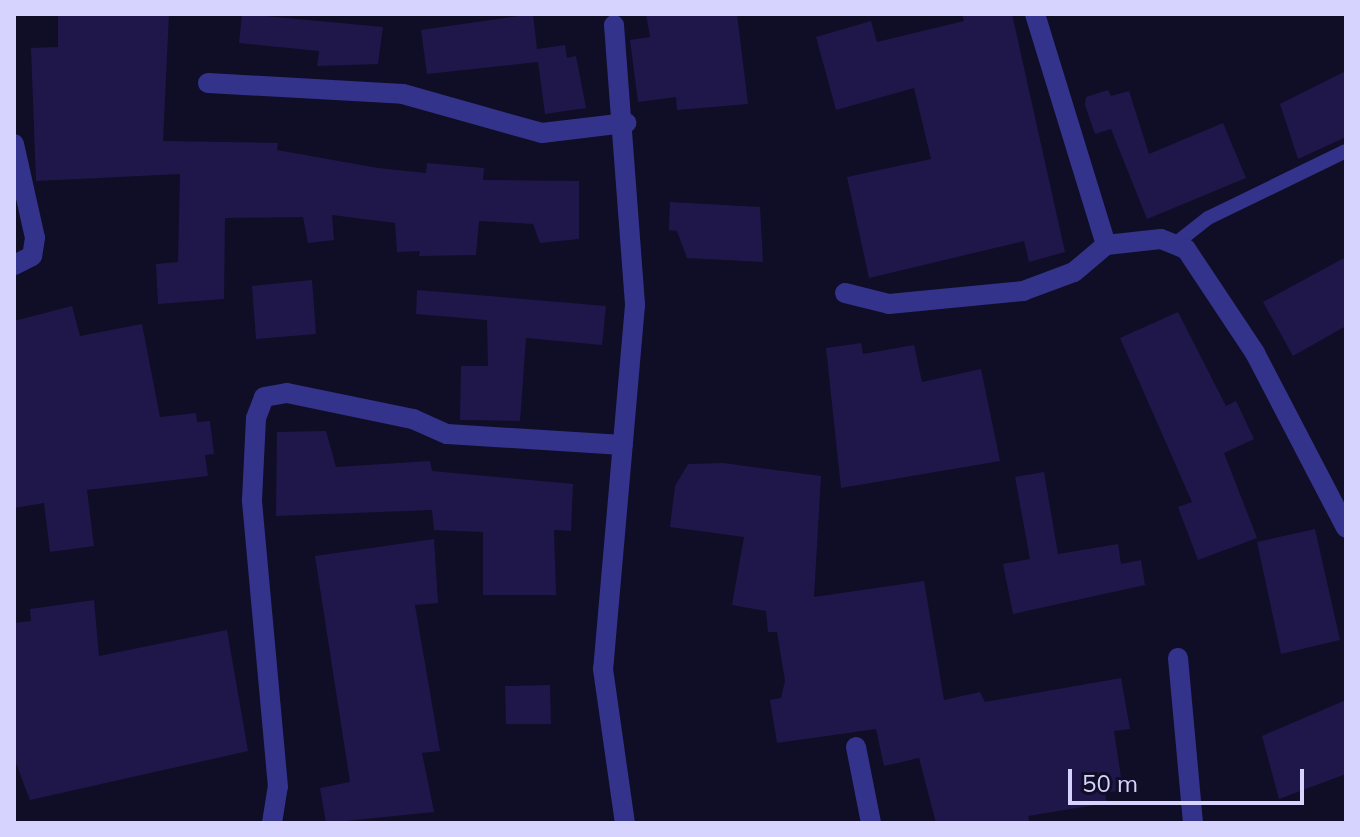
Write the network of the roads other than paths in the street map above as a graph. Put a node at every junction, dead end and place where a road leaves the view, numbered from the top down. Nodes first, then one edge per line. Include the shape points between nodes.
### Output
1 (1035, 14) edge
2 (614, 25) dead end
3 (208, 83) dead end
4 (626, 123) junction
5 (14, 144) edge
6 (1346, 151) edge
7 (1175, 244) junction
8 (1106, 245) junction
9 (14, 265) edge
10 (845, 293) dead end
11 (623, 445) junction
12 (1346, 528) edge
13 (1178, 658) dead end
14 (856, 747) dead end
15 (272, 823) edge
16 (625, 823) edge
17 (871, 823) edge
18 (1193, 823) edge

1 - 8 street
2 - 4 street
3 - 4 street via 403,94 542,133
4 - 11 street via 635,305
5 - 9 street via 35,238 32,256
6 - 7 lane via 1208,218
7 - 8 street
7 - 12 street via 1201,267 1236,320
8 - 10 street via 1074,272 1023,291 889,304
11 - 15 street via 447,434 413,419 301,395 264,397 256,418 252,500 278,787
11 - 16 street via 603,669
13 - 18 street
14 - 17 street

